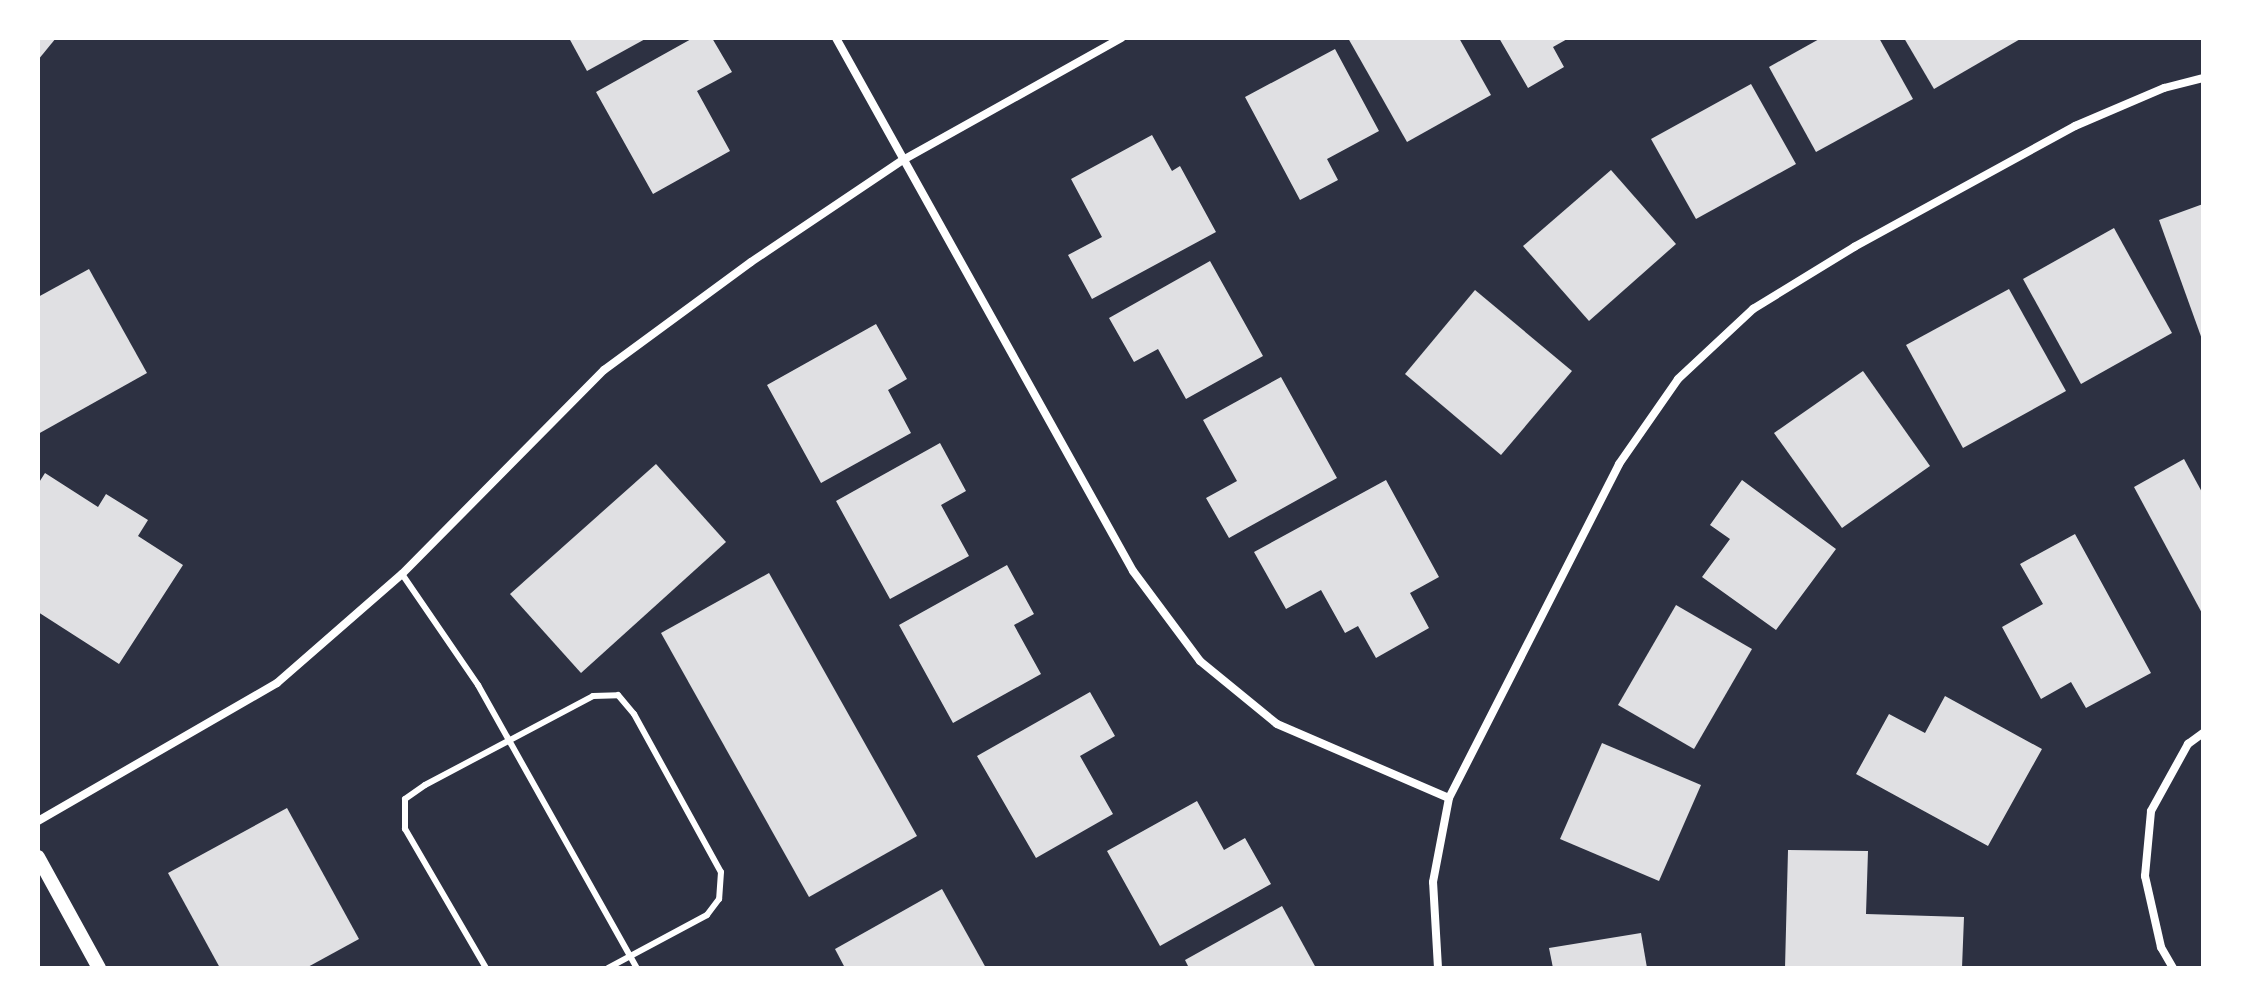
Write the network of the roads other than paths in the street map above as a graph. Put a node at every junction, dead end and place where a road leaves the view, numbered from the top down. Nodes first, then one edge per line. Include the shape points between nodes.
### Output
1 (836, 38) edge
2 (1121, 38) edge
3 (2203, 78) edge
4 (903, 160) junction
5 (402, 574) junction
6 (2203, 733) edge
7 (508, 740) junction
8 (1449, 798) junction
9 (38, 821) edge
10 (38, 857) edge
11 (631, 957) junction
12 (99, 968) edge
13 (486, 968) edge
14 (608, 968) edge
15 (637, 968) edge
16 (1438, 968) edge
17 (2173, 968) edge

1 - 4 street
2 - 4 street
3 - 8 street via 2164,88 2075,126 1854,247 1753,309 1678,379 1619,464
4 - 5 street via 604,370
4 - 8 street via 1133,571 1200,661 1277,724
5 - 7 lane via 478,685
5 - 9 street via 277,683
6 - 17 street via 2188,744 2151,811 2145,876 2161,947
7 - 11 lane
7 - 11 lane via 593,696 618,695 634,714 721,872 719,899 707,915
7 - 13 lane via 405,799 405,829
8 - 16 street via 1433,882
10 - 12 street
11 - 14 lane
11 - 15 lane

